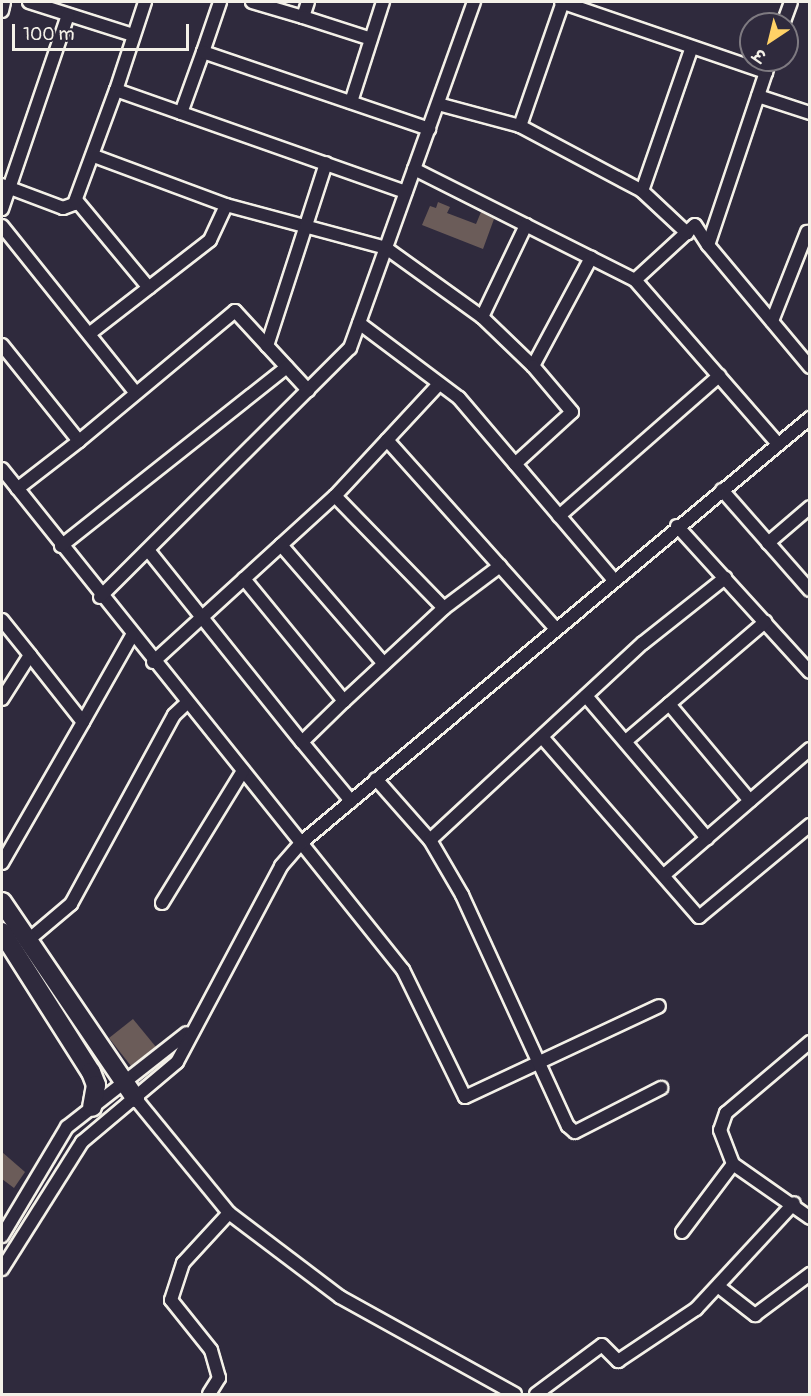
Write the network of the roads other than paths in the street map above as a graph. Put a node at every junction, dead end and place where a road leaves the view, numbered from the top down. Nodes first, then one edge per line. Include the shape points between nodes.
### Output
1 (4, 2) edge
2 (29, 2) edge
3 (145, 2) edge
4 (220, 2) edge
5 (252, 2) edge
6 (308, 2) edge
7 (382, 2) edge
8 (474, 2) edge
9 (563, 2) edge
10 (2, 11) edge
11 (68, 15) junction
12 (303, 17) junction
13 (133, 35) junction
14 (371, 39) junction
15 (692, 46) junction
16 (203, 52) junction
17 (739, 58) edge
18 (766, 72) edge
19 (116, 90) junction
20 (758, 96) junction
21 (351, 102) junction
22 (438, 104) junction
23 (181, 113) junction
24 (810, 113) edge
25 (520, 126) junction
26 (429, 129) junction
27 (93, 156) junction
28 (326, 164) junction
29 (414, 169) junction
30 (4, 186) edge
31 (642, 191) junction
32 (406, 192) junction
33 (76, 200) junction
34 (226, 205) junction
35 (2, 209) edge
36 (526, 225) junction
37 (2, 226) edge
38 (308, 227) junction
39 (807, 232) dead end
40 (687, 233) junction
41 (708, 245) junction
42 (386, 248) junction
43 (591, 258) junction
44 (635, 280) junction
45 (149, 288) junction
46 (482, 317) junction
47 (772, 321) junction
48 (359, 324) junction
49 (89, 334) junction
50 (2, 345) edge
51 (267, 346) junction
52 (533, 366) junction
53 (287, 367) junction
54 (810, 367) edge
55 (719, 376) junction
56 (439, 384) junction
57 (308, 390) junction
58 (136, 393) junction
59 (810, 417) edge
60 (387, 440) junction
61 (79, 441) junction
62 (778, 444) junction
63 (515, 464) junction
64 (2, 469) edge
65 (18, 489) junction
66 (722, 490) junction
67 (335, 496) junction
68 (810, 507) edge
69 (559, 516) junction
70 (677, 526) junction
71 (768, 543) junction
72 (281, 545) junction
73 (61, 546) junction
74 (148, 550) junction
75 (500, 566) junction
76 (725, 578) junction
77 (244, 579) junction
78 (613, 579) junction
79 (810, 590) edge
80 (100, 597) junction
81 (444, 608) junction
82 (201, 618) junction
83 (2, 620) edge
84 (765, 622) junction
85 (555, 628) junction
86 (131, 637) junction
87 (30, 655) junction
88 (153, 662) junction
89 (384, 664) junction
90 (810, 672) edge
91 (586, 696) junction
92 (2, 699) edge
93 (344, 701) junction
94 (187, 703) junction
95 (669, 704) junction
96 (83, 722) junction
97 (542, 737) junction
98 (627, 740) junction
99 (302, 742) junction
100 (810, 749) edge
101 (243, 771) junction
102 (376, 779) junction
103 (351, 801) junction
104 (750, 801) junction
105 (810, 825) edge
106 (707, 838) junction
107 (430, 840) junction
108 (302, 842) junction
109 (2, 862) edge
110 (664, 875) junction
111 (2, 902) edge
112 (162, 903) dead end
113 (2, 932) edge
114 (26, 942) junction
115 (659, 1006) dead end
116 (810, 1042) edge
117 (536, 1066) junction
118 (661, 1088) dead end
119 (129, 1091) junction
120 (92, 1107) junction
121 (733, 1164) junction
122 (794, 1203) junction
123 (229, 1213) junction
124 (810, 1218) edge
125 (682, 1232) dead end
126 (2, 1236) edge
127 (2, 1269) edge
128 (810, 1275) edge
129 (719, 1287) junction
130 (209, 1395) edge
131 (515, 1395) edge
132 (536, 1395) edge

1 - 10 street
2 - 11 street
3 - 13 street
4 - 16 street
5 - 12 street
6 - 12 street
7 - 14 street
8 - 22 street
9 - 15 street
9 - 25 street
11 - 13 street
11 - 30 street
12 - 14 street
13 - 19 street
14 - 21 street
15 - 17 street
15 - 31 street
16 - 21 street
16 - 23 street
18 - 20 street
19 - 23 street
19 - 27 street
20 - 24 street
20 - 41 street
21 - 26 street
22 - 25 street
22 - 26 street
23 - 28 street
25 - 31 street
26 - 29 street
27 - 33 street
27 - 34 street
28 - 32 street
28 - 38 street
29 - 32 street
29 - 36 street
30 - 33 street via 63,208
30 - 35 street
31 - 40 street
32 - 42 street
33 - 45 street
34 - 38 street
34 - 45 street via 210,240
36 - 43 street
36 - 46 street
37 - 49 street
38 - 42 street
38 - 51 street
39 - 47 street
40 - 41 street via 695,225
40 - 44 street
41 - 47 street
42 - 46 street
42 - 48 street
43 - 44 street
43 - 52 street
44 - 55 street
45 - 49 street
46 - 52 street
47 - 54 street
48 - 56 street
48 - 57 street via 350,348
49 - 58 street
50 - 61 street
51 - 53 street
51 - 58 street via 235,311
52 - 63 street via 572,412
53 - 57 street
53 - 73 street
55 - 62 street
55 - 69 street
56 - 60 street
56 - 63 street via 459,398
57 - 74 street
58 - 61 street
59 - 62 street
60 - 67 street
60 - 75 street
61 - 65 street
62 - 66 street
63 - 69 street
64 - 65 street
65 - 73 street
66 - 70 street
66 - 71 street
67 - 72 street
67 - 81 street
68 - 71 street
69 - 78 street
70 - 76 street
70 - 78 street
71 - 79 street
72 - 77 street
72 - 89 street
73 - 80 street
74 - 80 street
74 - 82 street
75 - 81 street
75 - 85 street
76 - 84 street
76 - 91 street
77 - 82 street
77 - 93 street
78 - 85 street
80 - 86 street
81 - 89 street
82 - 88 street
82 - 99 street
83 - 87 street
84 - 90 street
84 - 95 street
85 - 102 street
86 - 88 street
86 - 96 street
87 - 92 street
87 - 96 street
88 - 94 street
89 - 93 street
91 - 97 street
91 - 98 street
93 - 99 street
94 - 101 street
94 - 114 street via 174,715 70,904
95 - 98 street
95 - 104 street
96 - 109 street
97 - 107 street
97 - 110 street
98 - 106 street
99 - 103 street
100 - 104 street
101 - 108 street
101 - 112 street
102 - 103 street
102 - 107 street
103 - 108 street
104 - 106 street
105 - 110 street via 699,917
106 - 110 street
107 - 117 street via 462,896
108 - 117 street via 403,970 465,1096
108 - 119 street via 281,866 245,941 188,1032
111 - 114 street
113 - 120 street via 91,1072 96,1085
114 - 119 street
115 - 117 street
116 - 121 street via 726,1113 720,1130
117 - 118 street via 575,1132
119 - 120 street
119 - 123 street
119 - 127 street via 70,1158
120 - 126 street via 60,1136
121 - 122 street
121 - 125 street
122 - 124 street
122 - 129 street
123 - 130 street via 183,1263 171,1300 211,1350 219,1378
123 - 131 street via 340,1296
128 - 129 street via 755,1315
129 - 132 street via 618,1361 602,1345

